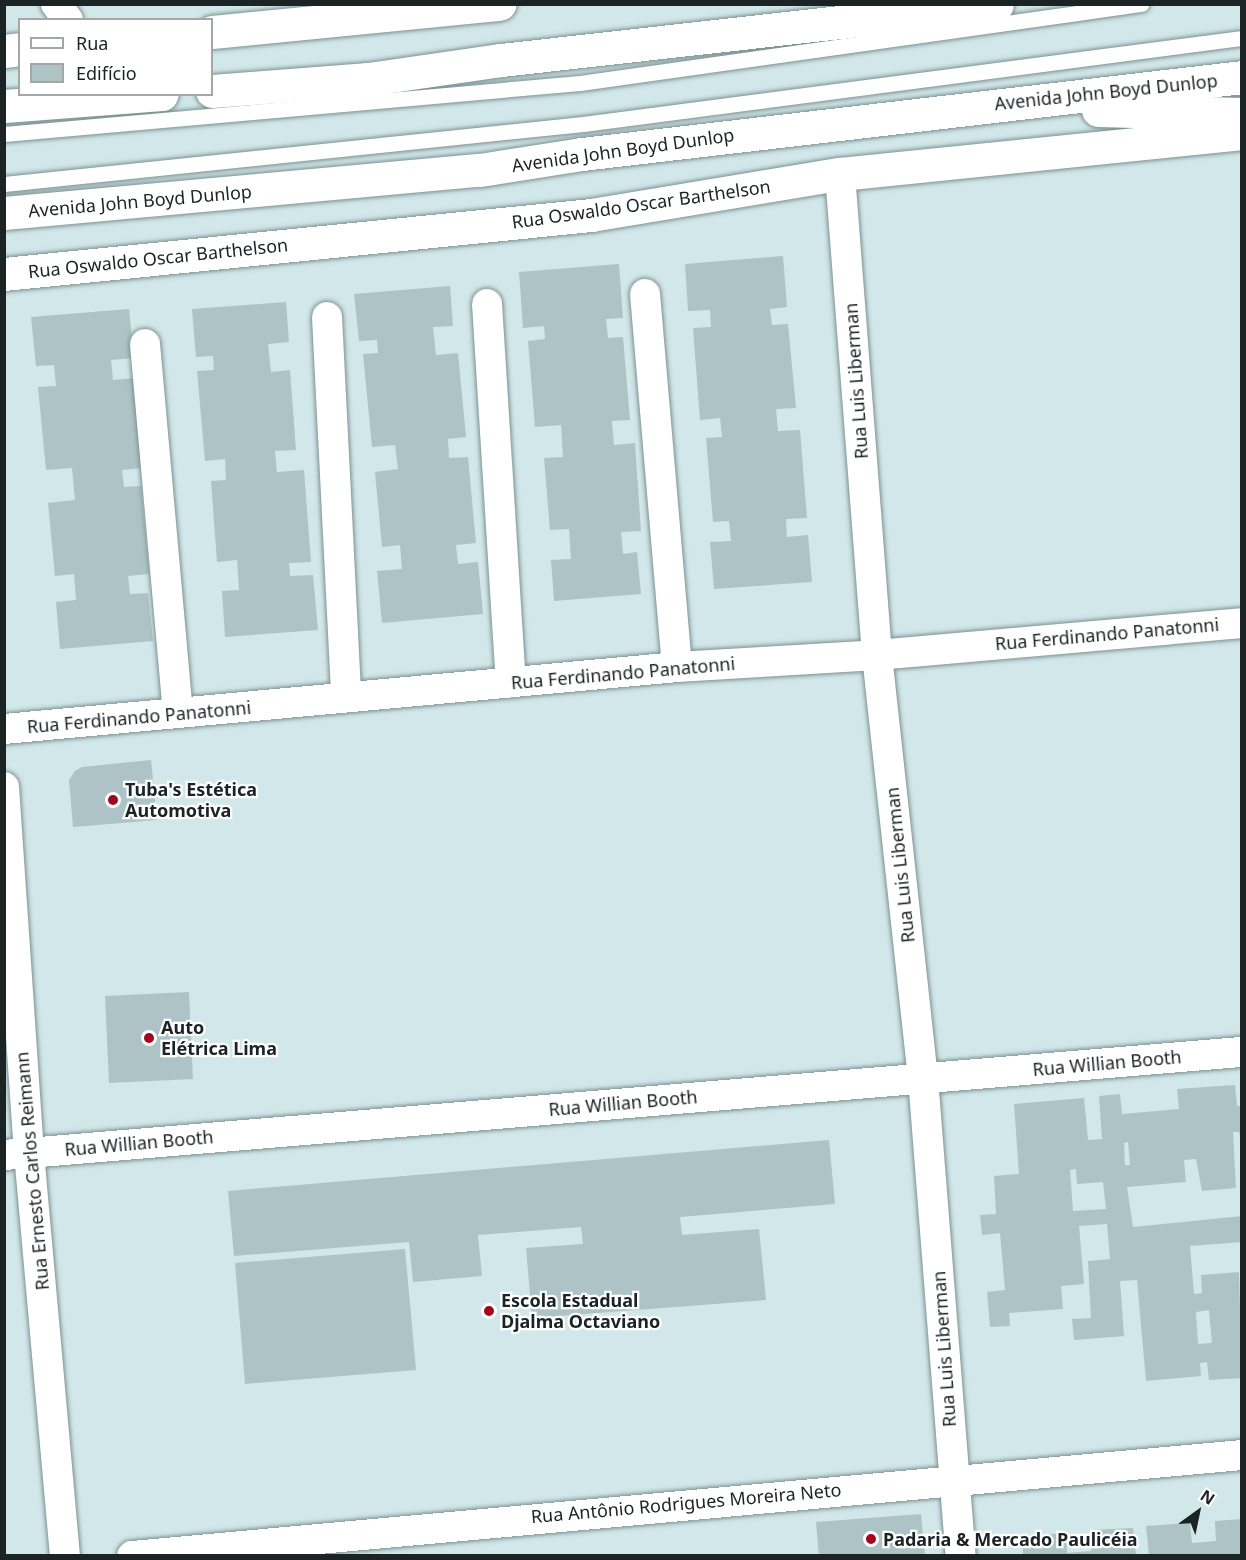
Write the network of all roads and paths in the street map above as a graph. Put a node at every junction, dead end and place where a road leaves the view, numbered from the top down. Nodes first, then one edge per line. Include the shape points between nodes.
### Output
1 (56, 4) edge
2 (500, 4) edge
3 (997, 4) edge
4 (1141, 4) edge
5 (359, 12) edge
6 (66, 18) edge
7 (213, 32) edge
8 (1242, 38) edge
9 (1242, 78) edge
10 (213, 91) edge
11 (136, 96) edge
12 (4, 106) edge
13 (977, 106) junction
14 (1242, 114) edge
15 (1242, 133) edge
16 (4, 134) edge
17 (840, 174) junction
18 (4, 184) edge
19 (4, 213) edge
20 (4, 274) edge
21 (645, 294) dead end
22 (487, 304) dead end
23 (327, 317) dead end
24 (145, 344) dead end
25 (1242, 623) edge
26 (877, 655) junction
27 (677, 667) junction
28 (511, 682) junction
29 (346, 697) junction
30 (178, 713) junction
31 (4, 729) edge
32 (4, 787) edge
33 (1242, 1052) edge
34 (923, 1078) junction
35 (17, 1154) edge
36 (1242, 1455) edge
37 (953, 1478) junction
38 (65, 1556) edge
39 (132, 1556) edge
40 (961, 1556) edge

1 - 6 street
2 - 5 main road
3 - 10 main road via 501,60 369,79
4 - 16 lane via 580,83
5 - 7 main road
8 - 18 lane via 583,124
9 - 13 main road, Avenida John Boyd Dunlop
11 - 12 main road
13 - 14 main road
13 - 19 main road, Avenida John Boyd Dunlop via 480,170
15 - 17 main road, Rua Oswaldo Oscar Barthelson
17 - 20 main road, Rua Oswaldo Oscar Barthelson via 591,215
17 - 26 street, Rua Luis Liberman
21 - 27 street
22 - 28 street
23 - 29 street
24 - 30 street
25 - 26 street, Rua Ferdinando Panatonni
26 - 27 street, Rua Ferdinando Panatonni
26 - 34 street, Rua Luis Liberman
27 - 28 street, Rua Ferdinando Panatonni
28 - 29 street, Rua Ferdinando Panatonni
29 - 30 street, Rua Ferdinando Panatonni
30 - 31 street, Rua Ferdinando Panatonni
32 - 35 street, Rua Ernesto Carlos Reimann
33 - 34 street, Rua Willian Booth
34 - 35 street, Rua Willian Booth
34 - 37 street, Rua Luis Liberman
35 - 38 street, Rua Ernesto Carlos Reimann
36 - 37 street, Rua Antônio Rodrigues Moreira Neto
37 - 39 street, Rua Antônio Rodrigues Moreira Neto
37 - 40 street, Rua Luis Liberman

